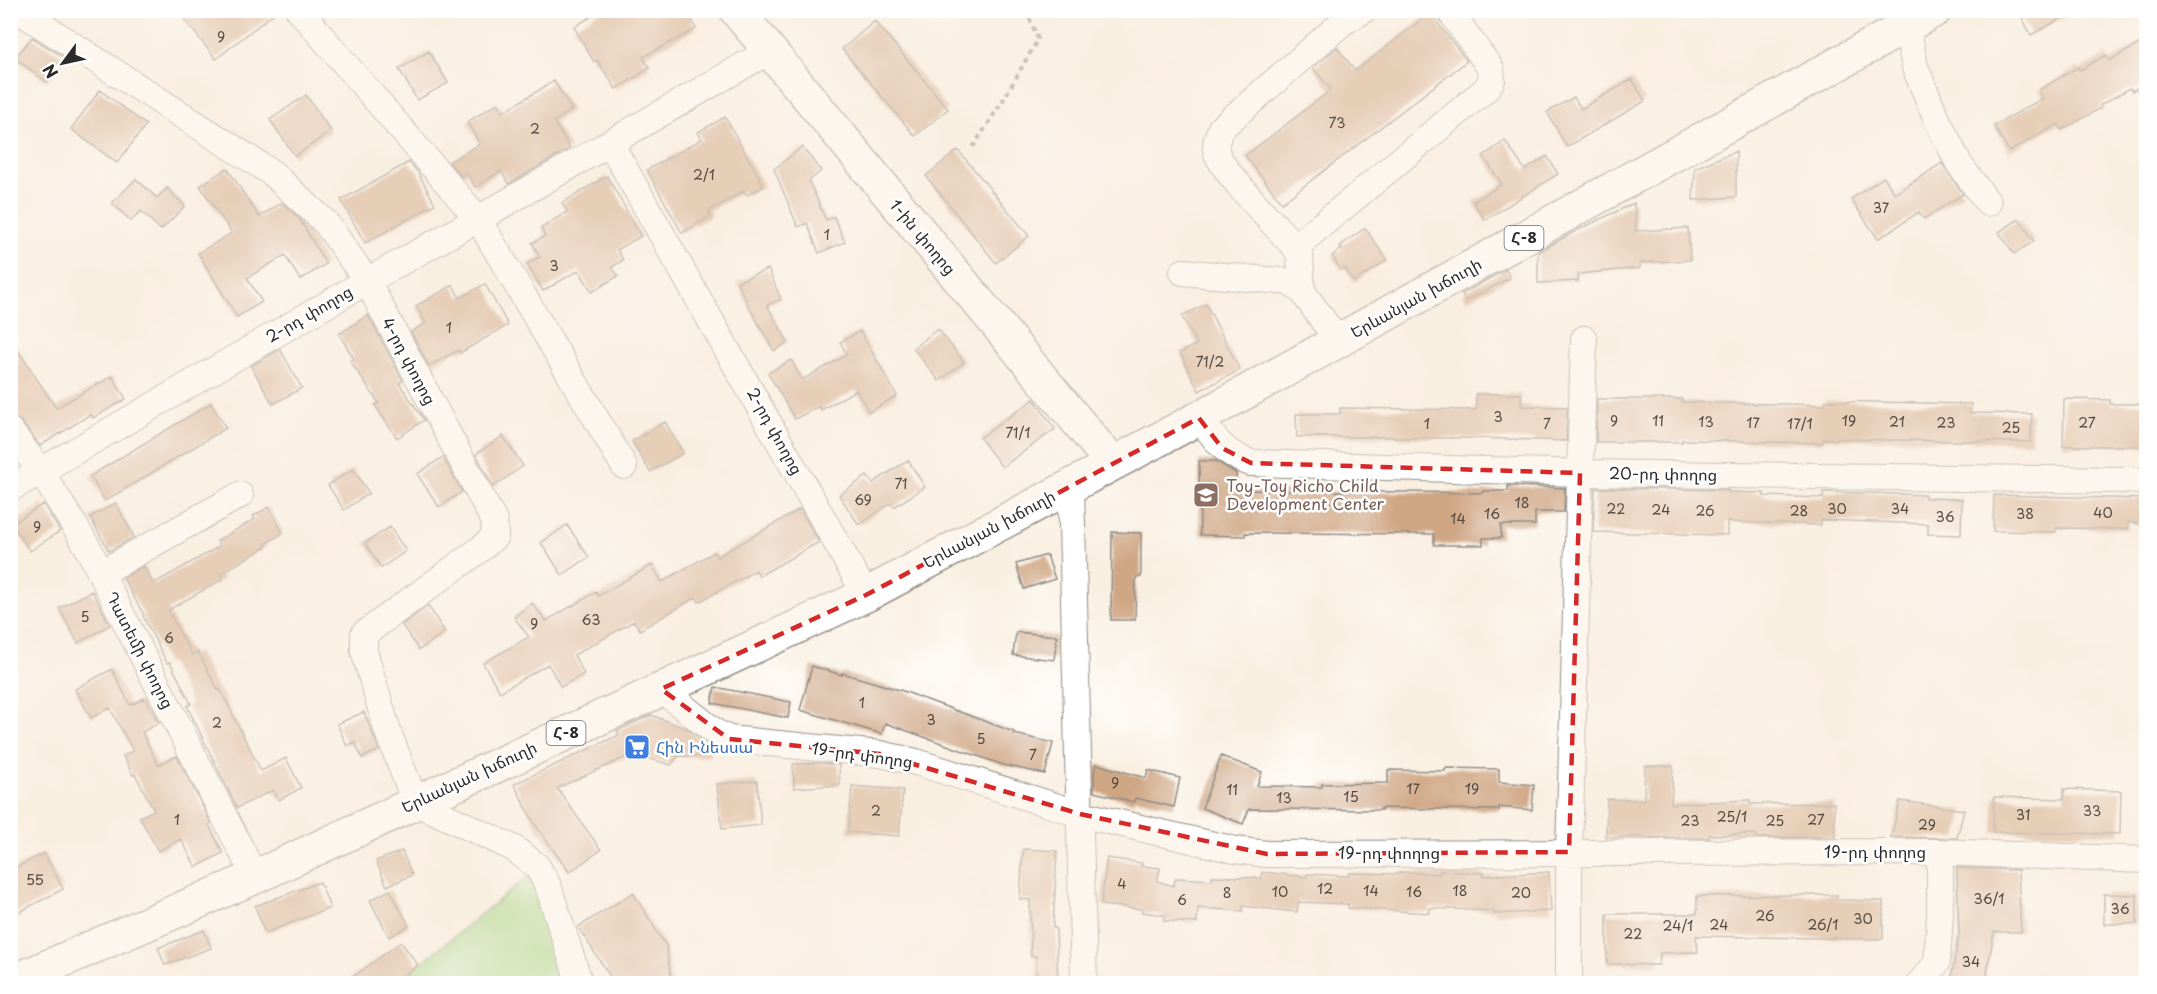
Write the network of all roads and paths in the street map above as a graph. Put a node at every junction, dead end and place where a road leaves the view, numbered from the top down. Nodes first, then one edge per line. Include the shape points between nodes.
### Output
1 (18, 10) edge
2 (299, 10) edge
3 (736, 10) edge
4 (1026, 10) edge
5 (1364, 10) edge
6 (1449, 10) edge
7 (1921, 18) edge
8 (769, 51) junction
9 (610, 143) junction
10 (973, 147) dead end
11 (1988, 203) dead end
12 (478, 219) junction
13 (1295, 247) junction
14 (1183, 272) dead end
15 (367, 281) junction
16 (1302, 291) junction
17 (1584, 339) dead end
18 (1338, 341) junction
19 (1199, 418) junction
20 (10, 431) edge
21 (1112, 463) junction
22 (624, 466) dead end
23 (40, 470) junction
24 (1580, 473) junction
25 (2146, 482) edge
26 (1071, 486) junction
27 (10, 489) edge
28 (240, 495) dead end
29 (101, 573) junction
30 (866, 595) junction
31 (661, 689) junction
32 (415, 802) junction
33 (1080, 814) junction
34 (1569, 852) junction
35 (1940, 852) junction
36 (2146, 860) edge
37 (255, 877) junction
38 (10, 983) edge
39 (580, 984) edge
40 (1084, 984) edge
41 (1569, 984) edge
42 (1919, 984) edge

1 - 15 street, 4-րդ փողոց via 272,173 326,223
2 - 12 street
3 - 8 main road, 1-ին փողոց
4 - 10 path via 1038,39
5 - 13 street via 1342,22 1221,128 1216,143 1216,152 1226,170
6 - 13 street via 1491,69 1492,80 1485,90
7 - 11 street via 1915,67 1959,164
7 - 18 main road, Երևանյան խճուղի / Հ-8
8 - 9 street, 2-րդ փողոց
8 - 21 main road, 1-ին փողոց
9 - 12 street, 2-րդ փողոց
9 - 30 street, 2-րդ փողոց
12 - 15 street, 2-րդ փողոց
12 - 22 street
13 - 16 street via 1300,255
14 - 16 street via 1290,282
15 - 23 street, 2-րդ փողոց
15 - 32 street, 4-րդ փողոց via 494,521 495,536 482,548 364,634 364,651 388,732
16 - 18 street
17 - 24 street
18 - 19 main road, Երևանյան խճուղի / Հ-8
19 - 21 main road, Երևանյան խճուղի / Հ-8
19 - 24 street, 20-րդ փողոց via 1222,448 1251,463
20 - 23 street, Դատեմի փողոց
21 - 26 main road, Երևանյան խճուղի / Հ-8
23 - 27 street, 2-րդ փողոց
23 - 29 street, Դատեմի փողոց
24 - 25 street, 20-րդ փողոց
24 - 34 street
26 - 30 main road, Երևանյան խճուղի / Հ-8
26 - 33 street
28 - 29 street
29 - 37 street, Դատեմի փողոց
30 - 31 main road, Երևանյան խճուղի / Հ-8
31 - 32 main road, Երևանյան խճուղի / Հ-8
31 - 33 street, 19-րդ փողոց via 729,739 889,756
32 - 37 main road, Երևանյան խճուղի / Հ-8
32 - 39 street via 513,848 537,866 548,886
33 - 34 street, 19-րդ փողոց via 1267,854
33 - 40 street
34 - 35 street, 19-րդ փողոց
34 - 41 street
35 - 36 street, 19-րդ փողոց
35 - 42 street via 1937,963
37 - 38 main road, Երևանյան խճուղի / Հ-8

